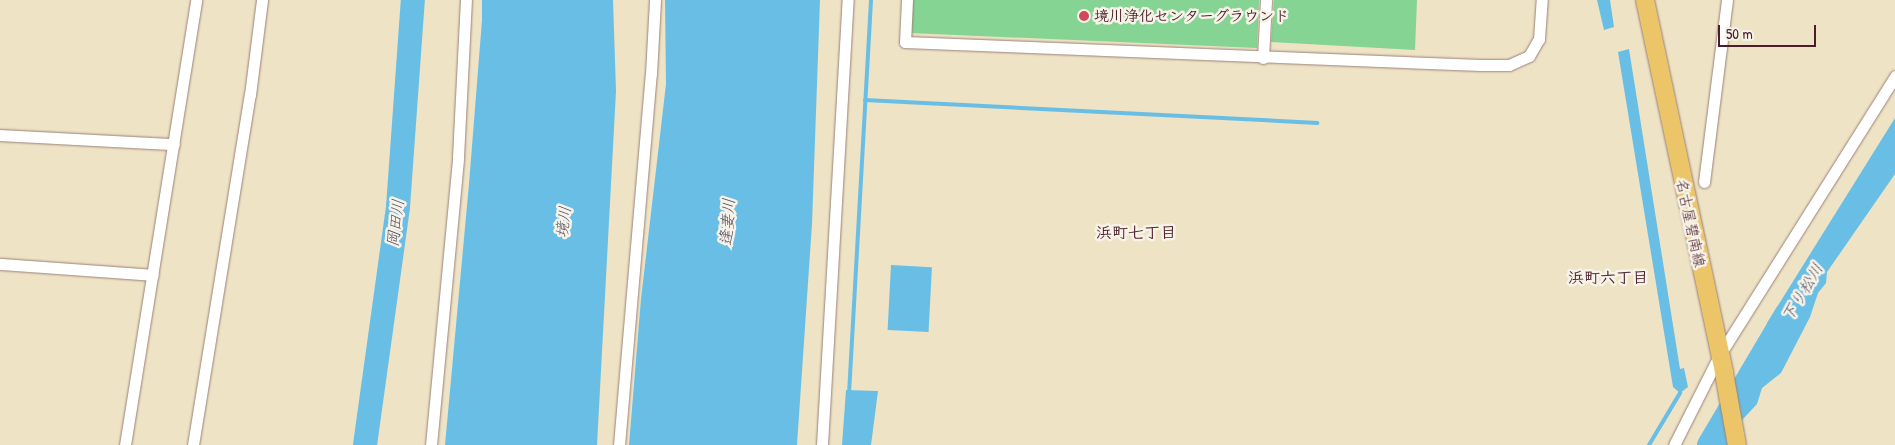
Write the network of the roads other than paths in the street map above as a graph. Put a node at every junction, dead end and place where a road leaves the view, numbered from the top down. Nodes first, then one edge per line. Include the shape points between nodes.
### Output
1 (196, 0) edge
2 (262, 0) edge
3 (466, 0) edge
4 (655, 0) edge
5 (848, 0) edge
6 (907, 0) edge
7 (1266, 0) edge
8 (1542, 0) edge
9 (1645, 0) edge
10 (1727, 0) edge
11 (1263, 58) junction
12 (1895, 76) edge
13 (0, 135) edge
14 (174, 144) junction
15 (1704, 182) dead end
16 (0, 264) edge
17 (153, 275) junction
18 (1719, 356) junction
19 (125, 445) edge
20 (193, 445) edge
21 (431, 445) edge
22 (619, 445) edge
23 (822, 445) edge
24 (1674, 445) edge
25 (1737, 445) edge

1 - 14 street
2 - 20 street via 250,95
3 - 21 street via 458,157
4 - 22 street
5 - 23 street
6 - 11 street via 905,42
7 - 11 street
8 - 11 street via 1539,39 1529,56 1508,64
9 - 18 main road, 名古屋碧南線
10 - 15 street
12 - 18 street
13 - 14 street
14 - 17 street
16 - 17 street
17 - 19 street
18 - 24 street
18 - 25 main road, 名古屋碧南線

